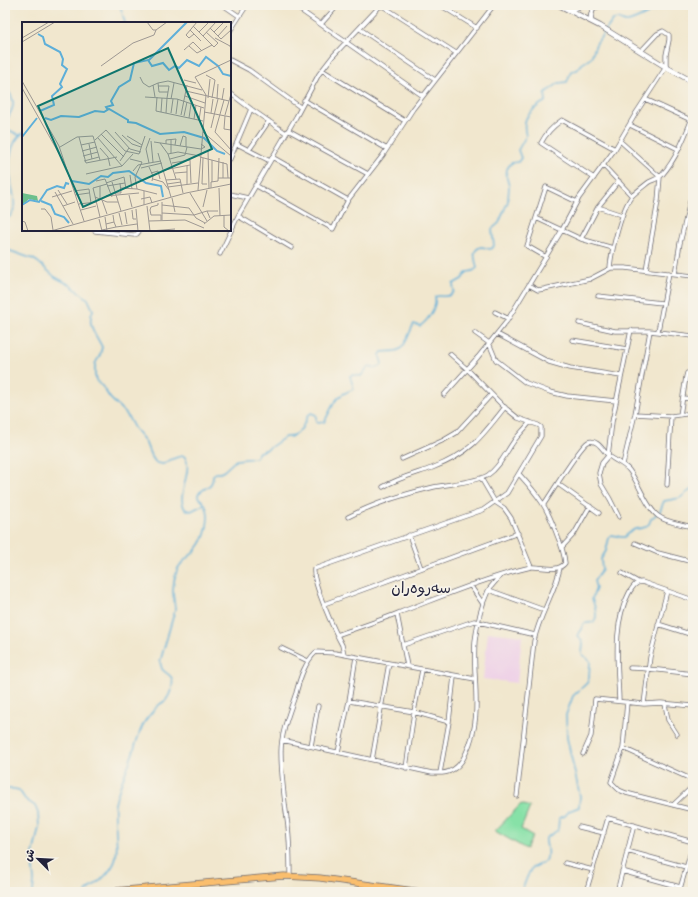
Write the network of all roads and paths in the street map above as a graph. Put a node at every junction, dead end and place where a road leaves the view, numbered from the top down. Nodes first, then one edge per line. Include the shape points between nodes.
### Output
1 (223, 5) edge
2 (247, 5) edge
3 (294, 5) edge
4 (338, 5) edge
5 (381, 5) edge
6 (440, 5) edge
7 (494, 5) edge
8 (559, 5) edge
9 (584, 5) edge
10 (602, 5) edge
11 (595, 6) edge
12 (570, 10) junction
13 (239, 16) junction
14 (591, 21) junction
15 (321, 24) junction
16 (477, 28) junction
17 (231, 29) edge
18 (360, 29) junction
19 (347, 42) junction
20 (641, 52) junction
21 (456, 53) junction
22 (231, 61) edge
23 (666, 67) junction
24 (322, 70) junction
25 (435, 80) junction
26 (693, 82) edge
27 (231, 94) edge
28 (422, 96) junction
29 (645, 99) junction
30 (304, 100) junction
31 (300, 107) junction
32 (251, 109) junction
33 (692, 118) edge
34 (405, 121) junction
35 (269, 122) junction
36 (630, 125) junction
37 (287, 132) junction
38 (620, 141) junction
39 (237, 144) junction
40 (387, 149) junction
41 (678, 149) junction
42 (249, 150) junction
43 (615, 150) junction
44 (231, 157) edge
45 (271, 159) junction
46 (603, 165) junction
47 (368, 174) junction
48 (660, 177) junction
49 (594, 178) junction
50 (619, 181) junction
51 (255, 185) junction
52 (693, 189) edge
53 (231, 194) edge
54 (632, 196) junction
55 (248, 198) junction
56 (348, 200) junction
57 (576, 202) junction
58 (598, 207) junction
59 (622, 214) junction
60 (238, 216) junction
61 (536, 218) junction
62 (562, 230) junction
63 (95, 231) dead end
64 (139, 231) edge
65 (231, 231) edge
66 (231, 231) edge
67 (581, 239) junction
68 (292, 248) dead end
69 (613, 248) junction
70 (220, 254) dead end
71 (546, 257) junction
72 (610, 268) junction
73 (646, 270) junction
74 (669, 273) junction
75 (675, 274) junction
76 (693, 276) edge
77 (529, 285) junction
78 (598, 296) dead end
79 (662, 304) junction
80 (495, 312) dead end
81 (507, 320) junction
82 (579, 323) dead end
83 (631, 330) junction
84 (650, 331) junction
85 (658, 331) junction
86 (475, 333) dead end
87 (497, 334) junction
88 (693, 336) edge
89 (572, 340) dead end
90 (489, 343) junction
91 (627, 349) junction
92 (450, 354) dead end
93 (467, 369) junction
94 (693, 373) edge
95 (621, 376) junction
96 (444, 395) dead end
97 (491, 395) junction
98 (683, 398) junction
99 (693, 399) edge
100 (616, 401) junction
101 (504, 407) junction
102 (693, 413) edge
103 (635, 414) junction
104 (680, 415) junction
105 (671, 416) junction
106 (530, 422) junction
107 (608, 456) junction
108 (402, 459) dead end
109 (624, 464) junction
110 (519, 474) junction
111 (481, 478) junction
112 (558, 484) junction
113 (667, 485) dead end
114 (383, 487) dead end
115 (495, 502) junction
116 (544, 504) junction
117 (590, 506) junction
118 (599, 512) dead end
119 (619, 517) dead end
120 (348, 518) dead end
121 (693, 523) edge
122 (688, 526) junction
123 (693, 527) edge
124 (518, 533) junction
125 (409, 535) junction
126 (635, 543) dead end
127 (562, 547) junction
128 (693, 562) edge
129 (531, 567) junction
130 (421, 568) junction
131 (560, 568) junction
132 (622, 572) dead end
133 (500, 576) junction
134 (638, 582) junction
135 (470, 585) junction
136 (489, 590) junction
137 (668, 591) junction
138 (693, 600) edge
139 (324, 604) junction
140 (483, 604) junction
141 (544, 610) junction
142 (396, 614) junction
143 (479, 622) junction
144 (658, 624) junction
145 (693, 624) edge
146 (688, 632) junction
147 (337, 635) junction
148 (535, 635) junction
149 (693, 635) edge
150 (403, 645) junction
151 (281, 648) dead end
152 (344, 654) junction
153 (356, 657) junction
154 (308, 661) junction
155 (389, 663) junction
156 (407, 666) junction
157 (630, 668) dead end
158 (648, 668) junction
159 (422, 670) junction
160 (693, 674) edge
161 (454, 676) junction
162 (475, 679) junction
163 (349, 701) junction
164 (619, 702) junction
165 (627, 702) junction
166 (644, 704) junction
167 (665, 704) junction
168 (318, 706) dead end
169 (693, 706) edge
170 (380, 707) junction
171 (414, 712) junction
172 (448, 722) junction
173 (677, 734) dead end
174 (282, 740) junction
175 (311, 746) junction
176 (624, 748) junction
177 (338, 752) junction
178 (583, 754) dead end
179 (372, 760) junction
180 (406, 768) junction
181 (440, 773) junction
182 (693, 780) edge
183 (693, 786) edge
184 (516, 796) dead end
185 (673, 805) junction
186 (693, 810) edge
187 (634, 825) junction
188 (579, 827) dead end
189 (604, 833) junction
190 (693, 843) edge
191 (627, 851) junction
192 (565, 862) dead end
193 (686, 867) junction
194 (593, 870) junction
195 (622, 872) junction
196 (290, 876) junction
197 (680, 887) junction
198 (102, 892) edge
199 (422, 892) edge
200 (586, 892) edge
201 (617, 892) edge
202 (679, 892) edge

1 - 13 street
2 - 13 street
3 - 15 street
4 - 15 street
5 - 18 street
5 - 21 street
6 - 16 street
7 - 16 street
8 - 12 street
9 - 12 street
10 - 11 street
11 - 14 street via 591,12
12 - 14 street
13 - 17 street
14 - 20 street
15 - 19 street
16 - 21 street
18 - 19 street
18 - 25 street
19 - 24 street
19 - 28 street
20 - 23 street
20 - 23 street via 663,31 669,40
21 - 25 street
22 - 31 street via 249,70
23 - 26 street
23 - 29 street
24 - 30 street
24 - 34 street
25 - 28 street
27 - 32 street
28 - 34 street
29 - 33 street
29 - 36 street
30 - 31 street
30 - 40 street
31 - 37 street
32 - 35 street
32 - 39 street
33 - 41 street
34 - 40 street
35 - 37 street
35 - 42 street
36 - 38 street
36 - 41 street
37 - 45 street
37 - 47 street
38 - 43 street
38 - 48 street
39 - 42 street
39 - 44 street
40 - 47 street
41 - 48 street
42 - 45 street
43 - 46 street
43 - 49 street via 562,120 550,128 541,143
45 - 51 street
45 - 56 street
46 - 49 street
46 - 50 street
47 - 56 street
48 - 54 street via 649,182
48 - 73 street
49 - 57 street
50 - 54 street
50 - 58 street
51 - 55 street
51 - 56 street via 333,229
52 - 75 street
53 - 55 street
54 - 59 street
55 - 60 street
57 - 61 street via 546,186
57 - 62 street
58 - 59 street
58 - 67 street
59 - 69 street
60 - 66 street
60 - 68 street
61 - 62 street
61 - 71 street via 527,246
62 - 67 street
62 - 71 street
63 - 64 street via 134,235
65 - 70 street
67 - 69 street
69 - 72 street
71 - 77 street
72 - 73 street
72 - 77 street via 590,279 544,289 538,290
73 - 74 street
74 - 75 street
74 - 79 street
75 - 76 street
77 - 81 street
78 - 79 street
79 - 85 street
80 - 81 street
81 - 87 street
82 - 83 street via 615,331
83 - 84 street
83 - 91 street
84 - 85 street
84 - 103 street
85 - 88 street
86 - 90 street
87 - 90 street
87 - 95 street via 549,362
89 - 91 street
90 - 93 street
90 - 100 street via 496,360 536,388 567,396
91 - 95 street
92 - 93 street
93 - 96 street
93 - 97 street
94 - 98 street via 686,375
95 - 100 street
97 - 101 street
97 - 108 street via 456,433
98 - 99 street
98 - 104 street
100 - 107 street
101 - 106 street via 518,418
101 - 114 street via 474,445 464,453
102 - 104 street
103 - 105 street
103 - 109 street
104 - 105 street
105 - 113 street
106 - 110 street via 541,428 541,436
106 - 111 street via 496,469
107 - 109 street
107 - 112 street via 597,444 587,442
107 - 119 street via 602,464 599,479
109 - 122 street via 652,510 666,520
110 - 115 street via 507,493
110 - 116 street
111 - 115 street
111 - 120 street via 385,500
112 - 116 street
112 - 117 street
115 - 124 street via 504,508
115 - 125 street via 483,510
116 - 127 street
117 - 118 street
117 - 127 street via 574,534
121 - 122 street
122 - 123 street
124 - 129 street
124 - 130 street
125 - 130 street
125 - 139 street via 314,569
126 - 128 street via 658,553
127 - 131 street via 565,563
129 - 131 street
129 - 133 street
130 - 139 street
131 - 141 street
132 - 134 street
133 - 135 street
133 - 136 street
134 - 137 street
134 - 164 street via 630,591 621,612 618,643
135 - 140 street
135 - 142 street
136 - 140 street
136 - 141 street
137 - 138 street
137 - 144 street
139 - 147 street
140 - 143 street
141 - 148 street
142 - 147 street
142 - 150 street
143 - 148 street
143 - 150 street
143 - 162 street via 475,646
144 - 146 street
144 - 158 street
145 - 146 street
146 - 149 street
147 - 152 street
148 - 184 street
150 - 156 street
151 - 154 street
152 - 153 street
152 - 154 street via 316,652
153 - 155 street
153 - 163 street
154 - 174 street via 297,688
155 - 156 street
155 - 170 street
156 - 159 street
157 - 158 street
158 - 160 street
158 - 166 street
159 - 161 street
159 - 171 street
161 - 162 street
161 - 172 street
162 - 181 street via 476,719 470,746 457,767
163 - 170 street
163 - 177 street
164 - 165 street
164 - 178 street via 595,699 591,736
165 - 166 street
165 - 176 street
166 - 167 street
167 - 169 street
167 - 173 street via 668,720
168 - 175 street
170 - 171 street
170 - 179 street
171 - 172 street
171 - 180 street
172 - 181 street
174 - 175 street
174 - 196 street via 282,783 290,849
175 - 177 street
176 - 182 street
176 - 185 street via 612,777 611,782 614,786 619,790
177 - 179 street
179 - 180 street
180 - 181 street
183 - 185 street
185 - 186 street
187 - 189 street via 608,818
187 - 190 street
187 - 191 street
188 - 189 street
189 - 194 street
190 - 193 street
191 - 193 street
191 - 195 street
192 - 194 street
193 - 197 street
194 - 200 street
195 - 197 street
195 - 201 street
196 - 198 main road
196 - 199 main road
197 - 202 street

